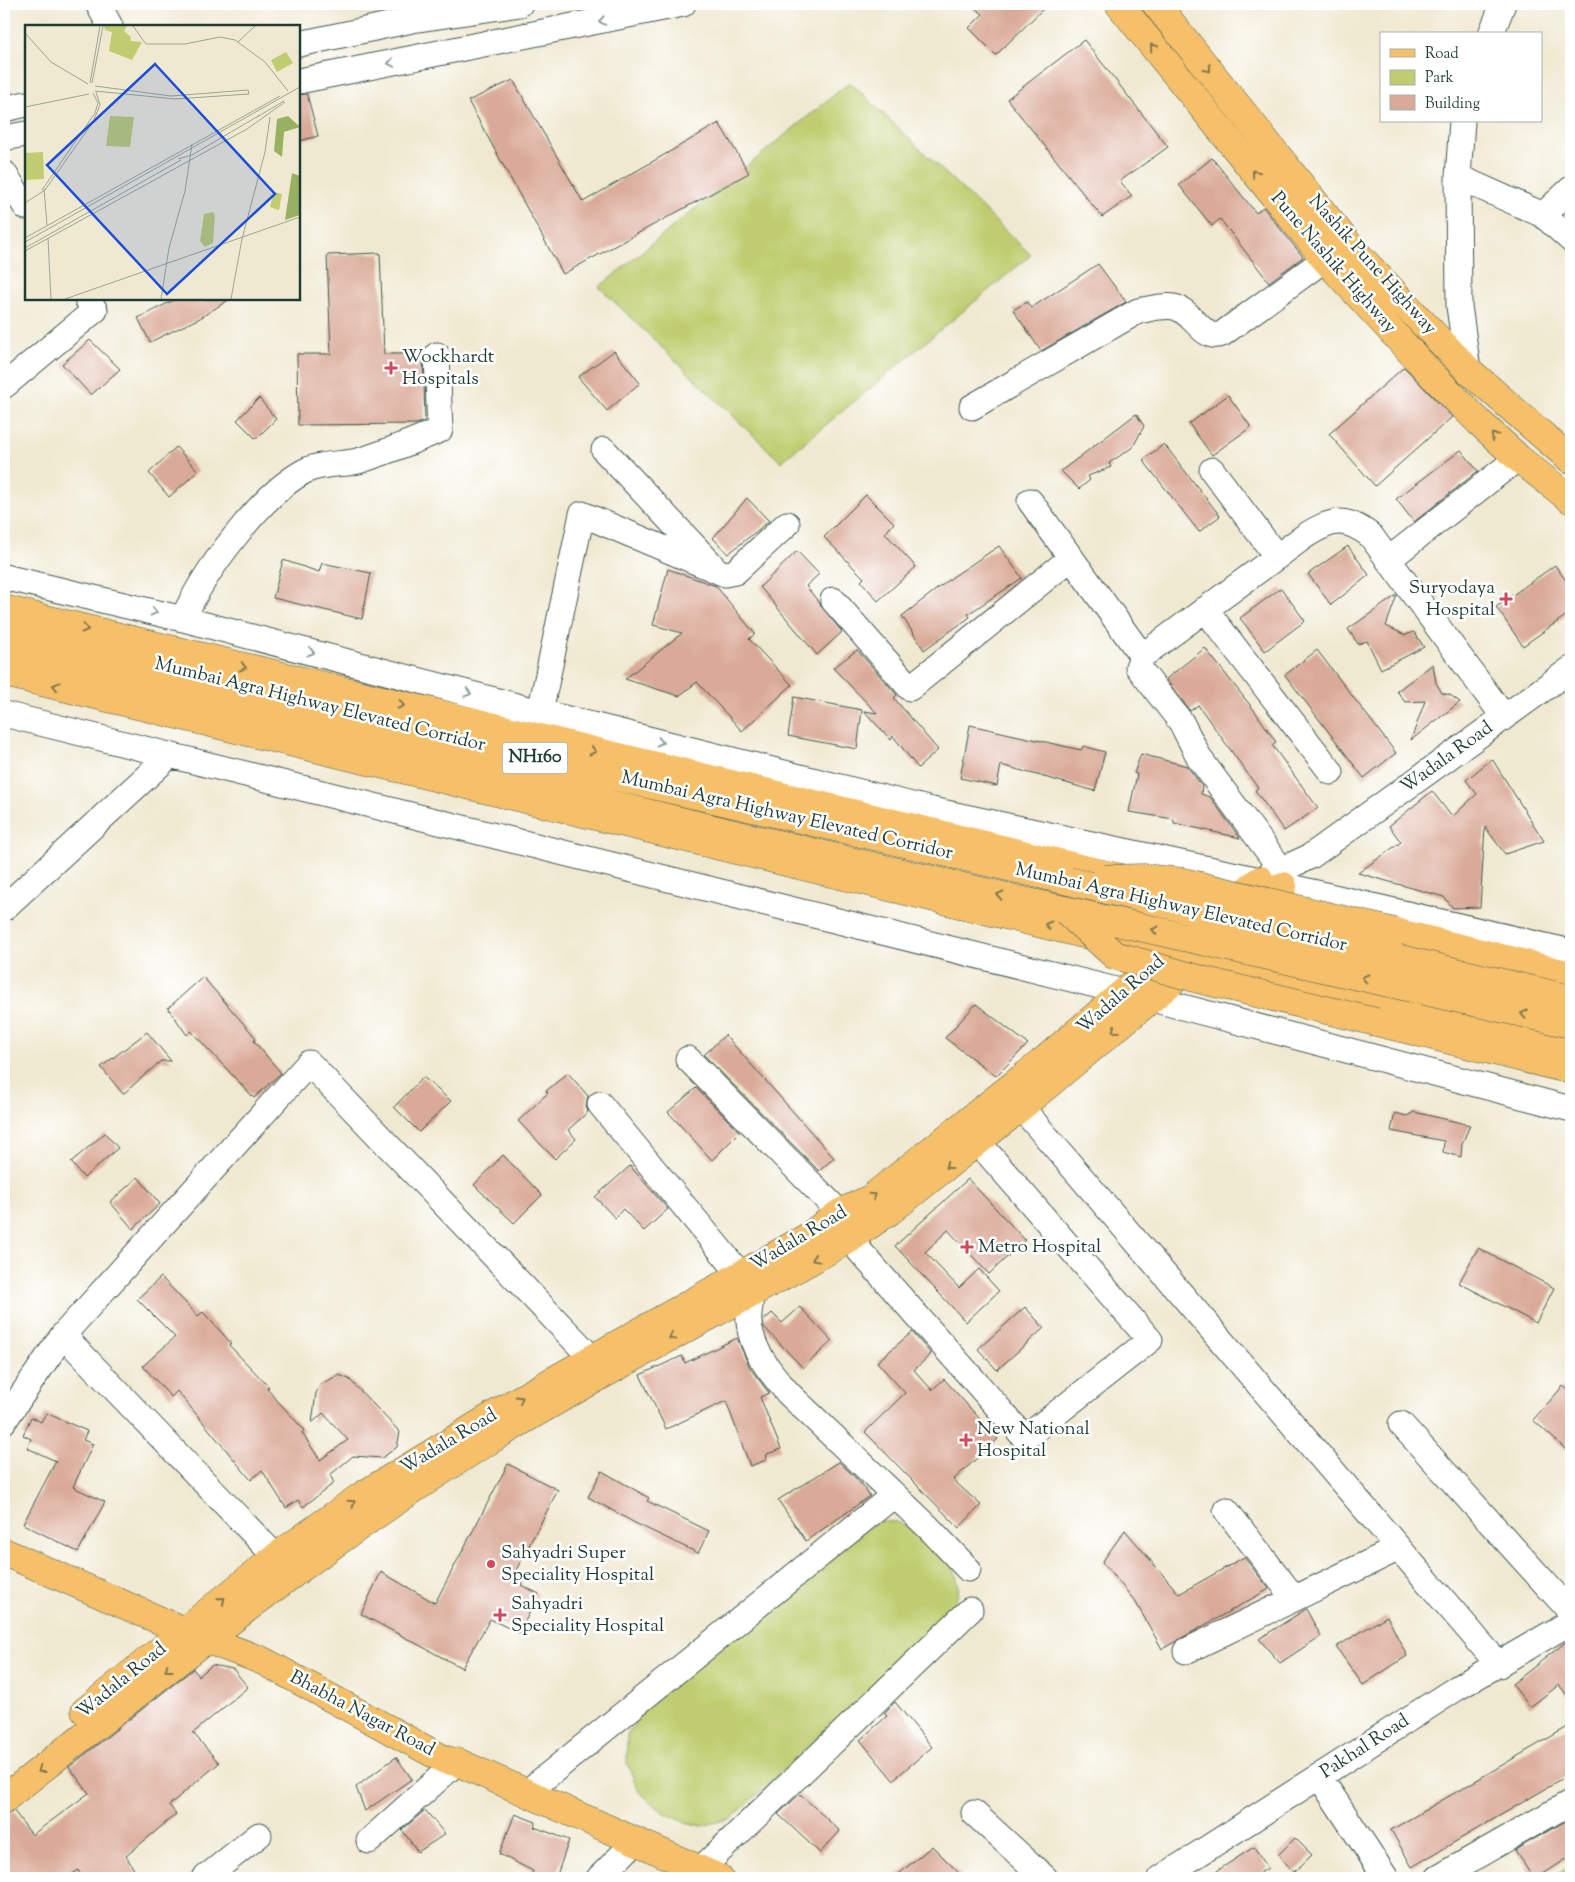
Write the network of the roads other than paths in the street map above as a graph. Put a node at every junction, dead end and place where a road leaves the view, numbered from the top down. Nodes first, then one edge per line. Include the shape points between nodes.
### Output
1 (98, 4) edge
2 (520, 4) edge
3 (684, 4) edge
4 (1118, 4) edge
5 (1156, 4) edge
6 (1503, 4) edge
7 (635, 9) edge
8 (408, 12) edge
9 (109, 25) edge
10 (1492, 32) edge
11 (300, 44) edge
12 (433, 55) junction
13 (300, 81) edge
14 (25, 104) edge
15 (4, 109) edge
16 (1462, 122) edge
17 (25, 134) edge
18 (4, 138) edge
19 (4, 173) edge
20 (1458, 176) junction
21 (1571, 189) edge
22 (25, 205) edge
23 (1543, 215) junction
24 (1571, 240) edge
25 (1325, 258) junction
26 (88, 300) edge
27 (437, 355) dead end
28 (1468, 370) junction
29 (6, 379) edge
30 (972, 407) dead end
31 (604, 450) dead end
32 (1518, 458) junction
33 (1571, 460) edge
34 (1212, 470) dead end
35 (1030, 500) dead end
36 (1571, 500) edge
37 (786, 524) dead end
38 (1277, 557) junction
39 (1071, 558) junction
40 (1388, 560) junction
41 (716, 570) junction
42 (4, 577) edge
43 (833, 600) dead end
44 (1206, 609) junction
45 (4, 610) edge
46 (183, 619) junction
47 (4, 627) edge
48 (4, 654) edge
49 (1142, 656) junction
50 (1571, 669) edge
51 (4, 673) edge
52 (540, 712) junction
53 (4, 714) edge
54 (1504, 717) junction
55 (169, 756) junction
56 (1331, 772) dead end
57 (1275, 878) junction
58 (1069, 881) junction
59 (1241, 907) junction
60 (4, 908) edge
61 (1064, 910) junction
62 (1571, 952) edge
63 (1168, 954) junction
64 (1197, 962) junction
65 (1571, 975) edge
66 (1571, 987) edge
67 (1124, 992) junction
68 (1152, 999) junction
69 (1571, 999) edge
70 (1571, 1024) edge
71 (1571, 1052) edge
72 (688, 1058) dead end
73 (1571, 1070) edge
74 (600, 1104) dead end
75 (1022, 1107) junction
76 (1571, 1109) edge
77 (978, 1142) junction
78 (840, 1213) junction
79 (849, 1239) junction
80 (746, 1284) junction
81 (63, 1335) junction
82 (599, 1366) junction
83 (4, 1421) edge
84 (1401, 1424) dead end
85 (894, 1494) junction
86 (1226, 1510) dead end
87 (1399, 1548) junction
88 (4, 1552) edge
89 (276, 1557) junction
90 (968, 1570) dead end
91 (1294, 1598) junction
92 (970, 1610) dead end
93 (1571, 1612) edge
94 (1571, 1622) edge
95 (195, 1635) junction
96 (1186, 1651) dead end
97 (1498, 1665) junction
98 (457, 1762) junction
99 (1319, 1776) junction
100 (4, 1777) edge
101 (526, 1793) junction
102 (4, 1799) edge
103 (1571, 1802) edge
104 (974, 1813) dead end
105 (260, 1835) dead end
106 (369, 1841) dead end
107 (635, 1842) junction
108 (709, 1874) edge
109 (205, 1878) edge
110 (599, 1878) edge
111 (1045, 1878) edge
112 (1161, 1878) edge
113 (1386, 1878) edge
114 (1438, 1878) edge

1 - 9 street
2 - 8 street
3 - 7 street
25 -> 4 main road, Pune Nashik Highway
5 -> 28 main road, Nashik Pune Highway via 1353,250
6 - 10 street
7 -> 12 street
8 - 11 street
8 - 12 street
12 -> 13 street
14 - 15 street
16 - 20 street
17 - 18 street
19 - 22 street
20 - 23 street
20 - 28 street via 1459,306
21 - 23 street
23 - 24 street
25 - 30 street via 1222,334 1209,335 1190,315 1175,307 1138,311
32 -> 25 main road, Pune Nashik Highway via 1432,375
26 - 29 street via 95,310
27 - 46 street via 440,430 358,461 307,470 288,482 256,513 213,564
28 - 33 main road, Nashik Pune Highway
31 - 41 street
32 - 36 main road, Pune Nashik Highway
32 - 40 street
34 - 38 street
35 - 39 street
37 - 41 street via 735,572 726,574
38 - 40 street via 1322,525 1341,521 1357,525 1371,536
38 - 44 street
39 - 43 street via 910,688
39 - 49 street
40 - 54 street
41 - 52 street via 582,514
42 -> 46 street
44 - 49 street
44 - 56 street
45 -> 59 main road
46 -> 52 street
47 - 58 main road, Mumbai Agra Highway Elevated Corridor / NH160 via 391,725
61 -> 48 main road, Mumbai Agra Highway Elevated Corridor / NH160 via 796,850
49 - 57 street via 1138,667 1181,722
50 - 54 street, Wadala Road
63 -> 51 main road
52 -> 57 street via 932,810
53 - 55 street
54 - 57 street, Wadala Road via 1311,856
55 - 60 street
55 - 67 street
57 - 59 main road
57 - 62 street
58 - 65 main road, bridge via 1143,878 1184,882
58 - 69 main road, Mumbai Agra Highway Elevated Corridor, bridge
59 - 63 main road, Wadala Road
59 - 64 main road, Wadala Road
59 - 66 main road
70 -> 61 main road, Mumbai Agra Highway Elevated Corridor, bridge
61 - 73 main road, bridge via 1114,955 1202,980
63 - 64 main road
63 - 67 main road, Wadala Road
64 - 68 main road, Wadala Road
64 - 71 main road
67 - 68 street
78 -> 67 main road, Wadala Road via 870,1199 1040,1064
68 -> 75 main road, Wadala Road
68 - 76 street
72 - 78 street
74 - 80 street
75 - 77 main road, Wadala Road
75 - 87 street
77 -> 79 main road, Wadala Road
77 - 79 street via 1150,1340 1025,1438
78 - 80 main road, Wadala Road
79 -> 80 main road, Wadala Road
80 - 82 main road, Wadala Road
80 - 85 street via 754,1345 768,1369 788,1393
81 - 82 street via 309,1063
81 - 83 street
81 - 89 street
89 -> 82 main road, Wadala Road via 375,1487
82 - 95 main road, Wadala Road
84 - 93 street
85 - 90 street
85 - 101 street
86 - 91 street
87 - 91 street
87 - 97 street
88 - 95 main road, Bhabha Nagar Road
95 -> 89 main road, Wadala Road
91 - 96 street
92 - 108 street
94 - 97 street, Pakhal Road
95 - 98 main road, Bhabha Nagar Road via 263,1661 445,1760
95 - 100 main road, Wadala Road
95 -> 102 main road, Wadala Road
97 - 99 street, Pakhal Road
98 - 101 main road, Bhabha Nagar Road
98 - 106 street
99 - 112 street, Pakhal Road
99 - 113 street
101 - 107 main road, Bhabha Nagar Road
103 - 114 street
104 - 111 street
105 - 109 street
107 - 108 main road, Bhabha Nagar Road
107 - 110 street

